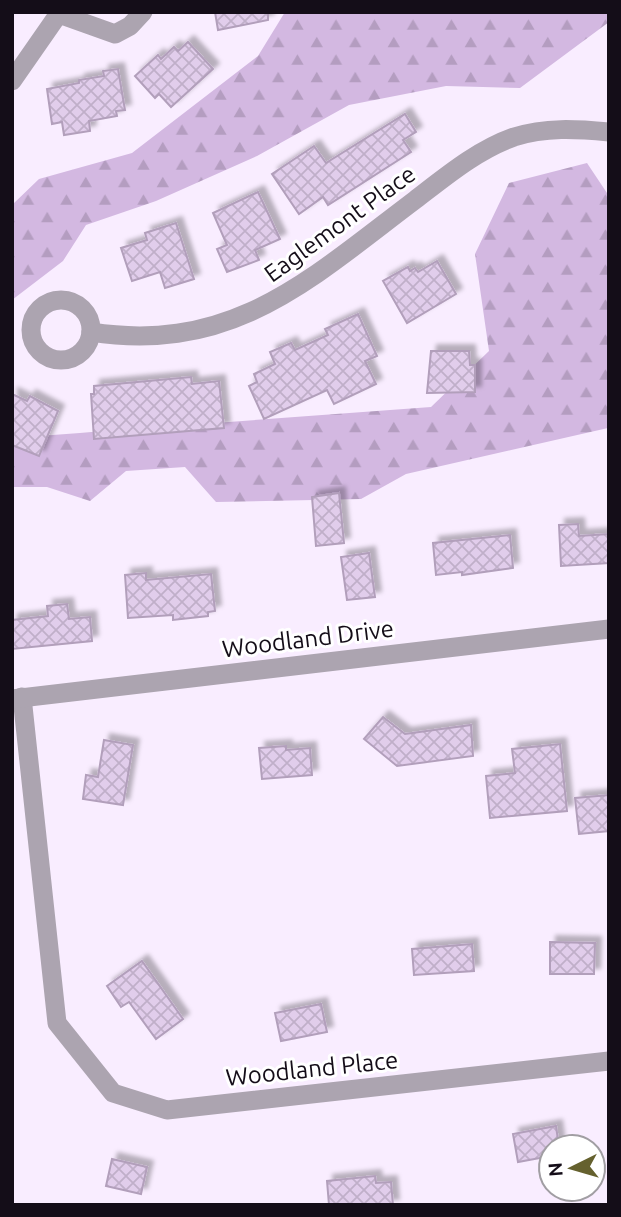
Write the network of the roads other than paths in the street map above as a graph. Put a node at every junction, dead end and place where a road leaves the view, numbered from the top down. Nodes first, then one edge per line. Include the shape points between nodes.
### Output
1 (143, 12) edge
2 (59, 13) edge
3 (12, 81) edge
4 (609, 132) edge
5 (91, 332) dead end
6 (609, 629) edge
7 (17, 698) edge
8 (609, 1061) edge

1 - 2 street via 115,34
2 - 3 street
4 - 5 street, Eaglemont Place via 558,128 514,137 488,149 277,301 237,318 163,335
6 - 7 street, Woodland Drive
7 - 8 street, Woodland Place via 57,1023 113,1093 167,1110

